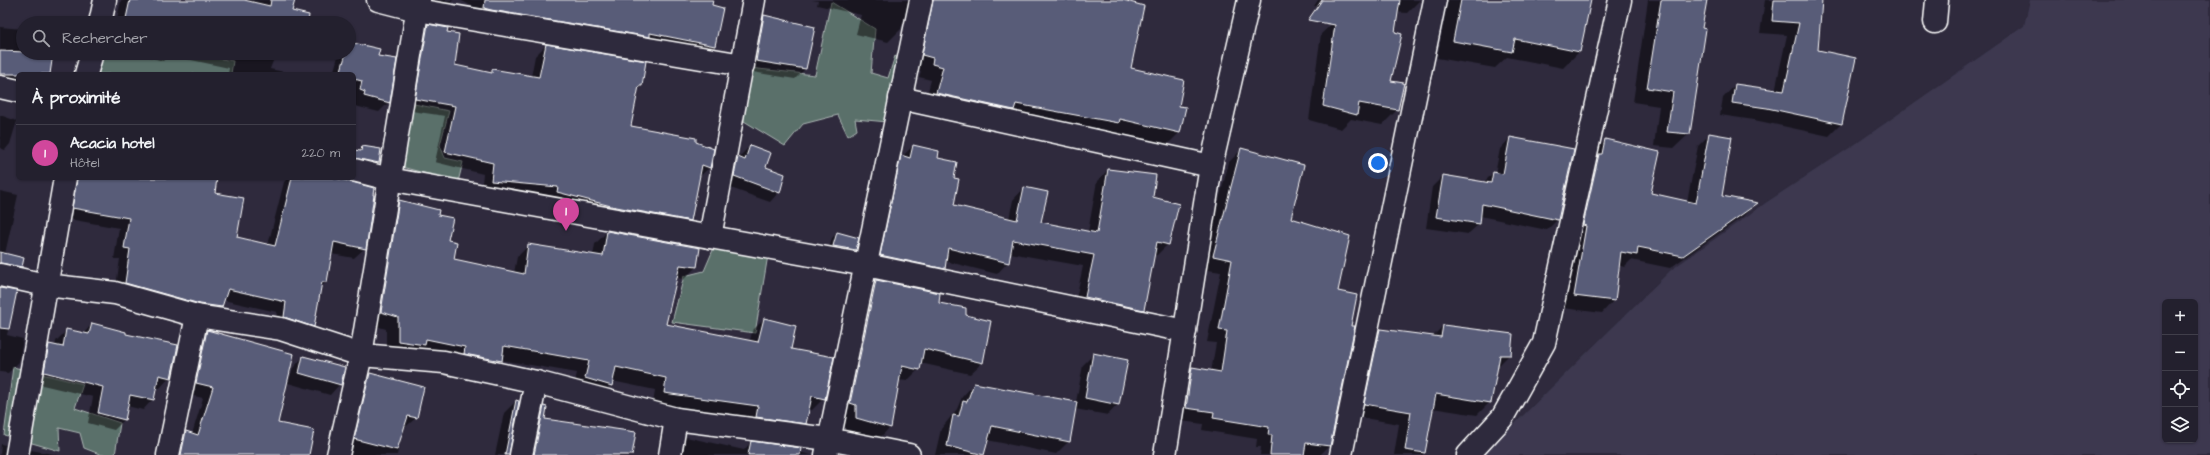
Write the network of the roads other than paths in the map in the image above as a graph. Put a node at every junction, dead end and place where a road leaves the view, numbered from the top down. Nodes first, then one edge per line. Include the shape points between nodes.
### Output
1 (105, 0) edge
2 (378, 0) edge
3 (754, 0) edge
4 (921, 0) edge
5 (1249, 0) edge
6 (1436, 0) edge
7 (1620, 0) edge
8 (1937, 0) edge
9 (418, 5) edge
10 (102, 16) edge
11 (1935, 22) dead end
12 (90, 60) edge
13 (743, 65) junction
14 (87, 72) edge
15 (0, 87) edge
16 (16, 91) edge
17 (900, 98) junction
18 (1211, 166) junction
19 (356, 171) edge
20 (389, 179) junction
21 (65, 180) edge
22 (710, 237) junction
23 (866, 265) junction
24 (0, 275) edge
25 (46, 285) junction
26 (197, 316) junction
27 (1185, 331) junction
28 (361, 355) junction
29 (536, 382) junction
30 (676, 419) junction
31 (827, 447) edge
32 (17, 455) edge
33 (168, 455) edge
34 (338, 455) edge
35 (521, 455) edge
36 (670, 455) edge
37 (909, 455) edge
38 (1165, 455) edge
39 (1341, 455) edge
40 (1468, 455) edge

1 - 10 street
2 - 9 street
3 - 13 street
4 - 17 street
5 - 18 street
6 - 39 street
7 - 40 street via 1544,343 1502,418
8 - 11 street
9 - 13 street
9 - 20 street
12 - 14 street
13 - 22 street
15 - 16 street
17 - 18 street
17 - 23 street
18 - 27 street
19 - 20 street
20 - 22 street
20 - 28 street
21 - 25 street
22 - 23 street
23 - 27 street
23 - 31 street
24 - 25 street
25 - 26 street via 116,293
25 - 32 street
26 - 28 street via 281,329
26 - 33 street
27 - 38 street
28 - 29 street via 444,362
28 - 34 street
29 - 30 street
29 - 35 street
30 - 31 street
30 - 36 street
31 - 37 street

